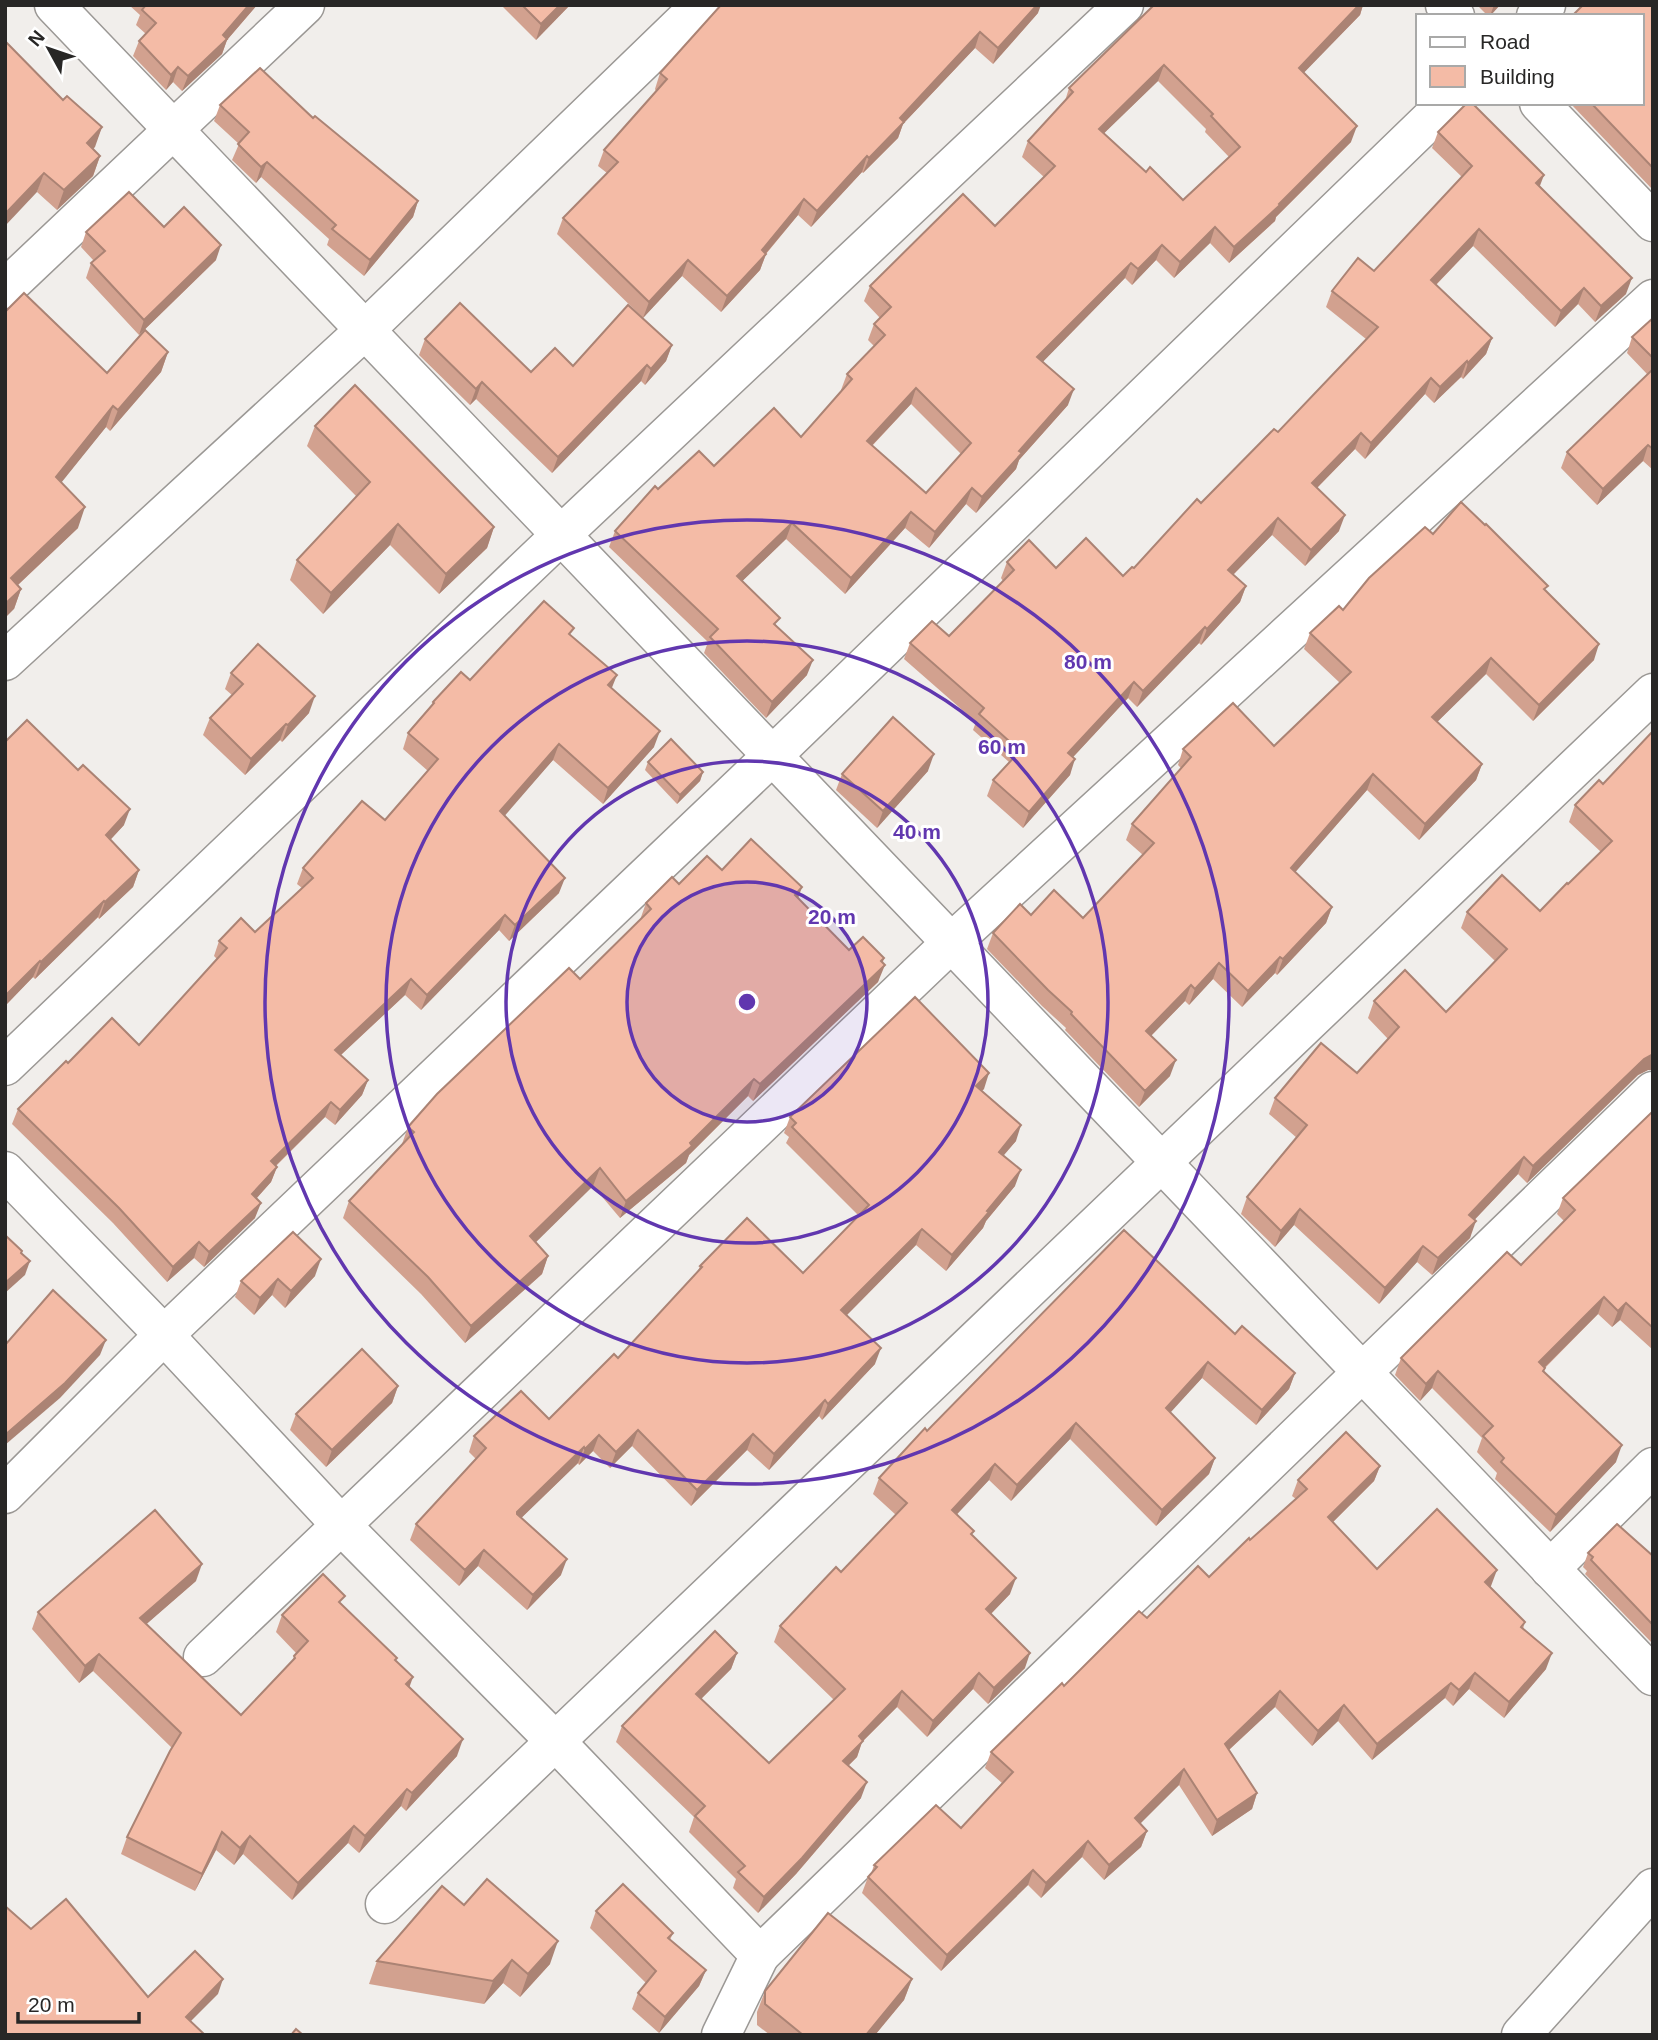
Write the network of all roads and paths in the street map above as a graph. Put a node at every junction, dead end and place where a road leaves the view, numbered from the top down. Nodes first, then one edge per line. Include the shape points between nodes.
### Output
1 (54, 5) edge
2 (305, 5) edge
3 (701, 5) edge
4 (1124, 5) edge
5 (1445, 105) edge
6 (1541, 105) edge
7 (174, 130) junction
8 (1653, 222) edge
9 (5, 289) edge
10 (1653, 299) edge
11 (365, 330) junction
12 (561, 535) junction
13 (5, 661) edge
14 (1653, 693) edge
15 (772, 755) junction
16 (951, 943) junction
17 (5, 1066) edge
18 (1653, 1091) edge
19 (1161, 1163) junction
20 (5, 1171) edge
21 (164, 1335) junction
22 (1361, 1371) junction
23 (1653, 1467) edge
24 (5, 1494) edge
25 (342, 1526) junction
26 (1550, 1569) junction
27 (203, 1657) dead end
28 (1653, 1676) edge
29 (556, 1742) junction
30 (1653, 1888) edge
31 (385, 1904) dead end
32 (760, 1955) junction
33 (721, 2035) edge
34 (1521, 2035) edge

1 - 7 street
2 - 7 street
3 - 11 street
4 - 12 street
5 - 15 street
6 - 8 street
7 - 9 street
7 - 11 street
10 - 16 street
11 - 12 street
11 - 13 street
12 - 15 street
12 - 17 street
14 - 19 street
15 - 16 street
15 - 21 street
16 - 19 street
16 - 25 street
18 - 22 street
19 - 22 street
19 - 29 street
20 - 21 street
21 - 24 street
21 - 25 street
22 - 26 street
22 - 32 street
23 - 26 street
25 - 27 street
25 - 29 street
26 - 28 street
29 - 31 street
29 - 32 street
30 - 34 street
32 - 33 street

